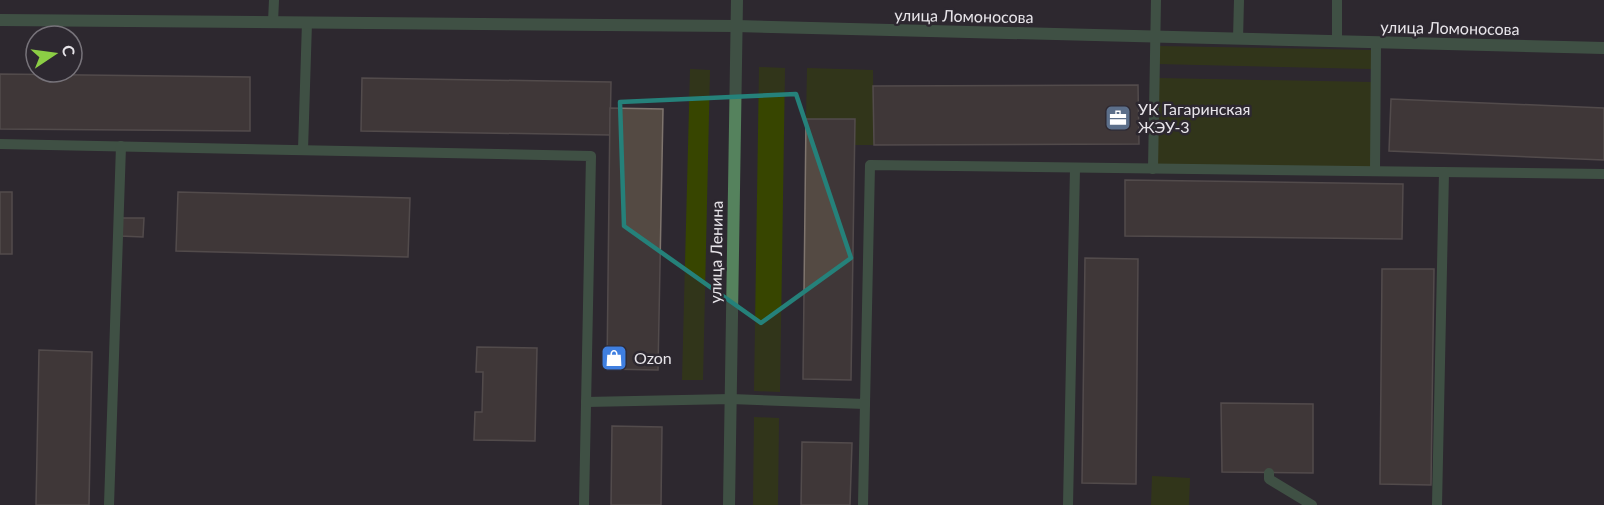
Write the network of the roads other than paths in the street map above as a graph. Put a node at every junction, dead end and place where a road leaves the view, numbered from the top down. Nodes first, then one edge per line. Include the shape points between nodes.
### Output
1 (274, 0) edge
2 (737, 0) edge
3 (1156, 0) edge
4 (1239, 0) edge
5 (1337, 0) edge
6 (0, 20) edge
7 (273, 22) junction
8 (307, 22) junction
9 (736, 26) junction
10 (1154, 37) junction
11 (1238, 39) junction
12 (1337, 41) junction
13 (1376, 42) junction
14 (1604, 48) edge
15 (0, 144) edge
16 (121, 146) junction
17 (303, 150) junction
18 (1075, 168) junction
19 (1153, 169) junction
20 (1375, 171) junction
21 (1444, 172) junction
22 (1604, 174) edge
23 (730, 399) junction
24 (586, 402) junction
25 (865, 404) junction
26 (1269, 473) dead end
27 (109, 505) edge
28 (584, 505) edge
29 (729, 505) edge
30 (863, 505) edge
31 (1068, 505) edge
32 (1312, 505) edge
33 (1437, 505) edge

1 - 7 lane
2 - 9 street, улица Ленина
3 - 10 lane
4 - 11 lane
5 - 12 lane
6 - 7 street, улица Ломоносова
7 - 8 street, улица Ломоносова
8 - 9 street, улица Ломоносова
8 - 17 lane
9 - 10 street, улица Ломоносова
9 - 23 street, улица Ленина
10 - 11 street, улица Ломоносова
10 - 19 lane
11 - 12 street, улица Ломоносова
12 - 13 street, улица Ломоносова
13 - 14 street, улица Ломоносова
13 - 20 lane
15 - 16 lane
16 - 17 lane
16 - 27 lane
17 - 24 lane via 591,156
18 - 19 lane
18 - 25 lane via 870,165
18 - 31 lane
19 - 20 lane
20 - 21 lane
21 - 22 lane
21 - 33 lane
23 - 24 lane
23 - 25 lane
23 - 29 street, улица Ленина
24 - 28 lane
25 - 30 lane
26 - 32 lane via 1269,479

